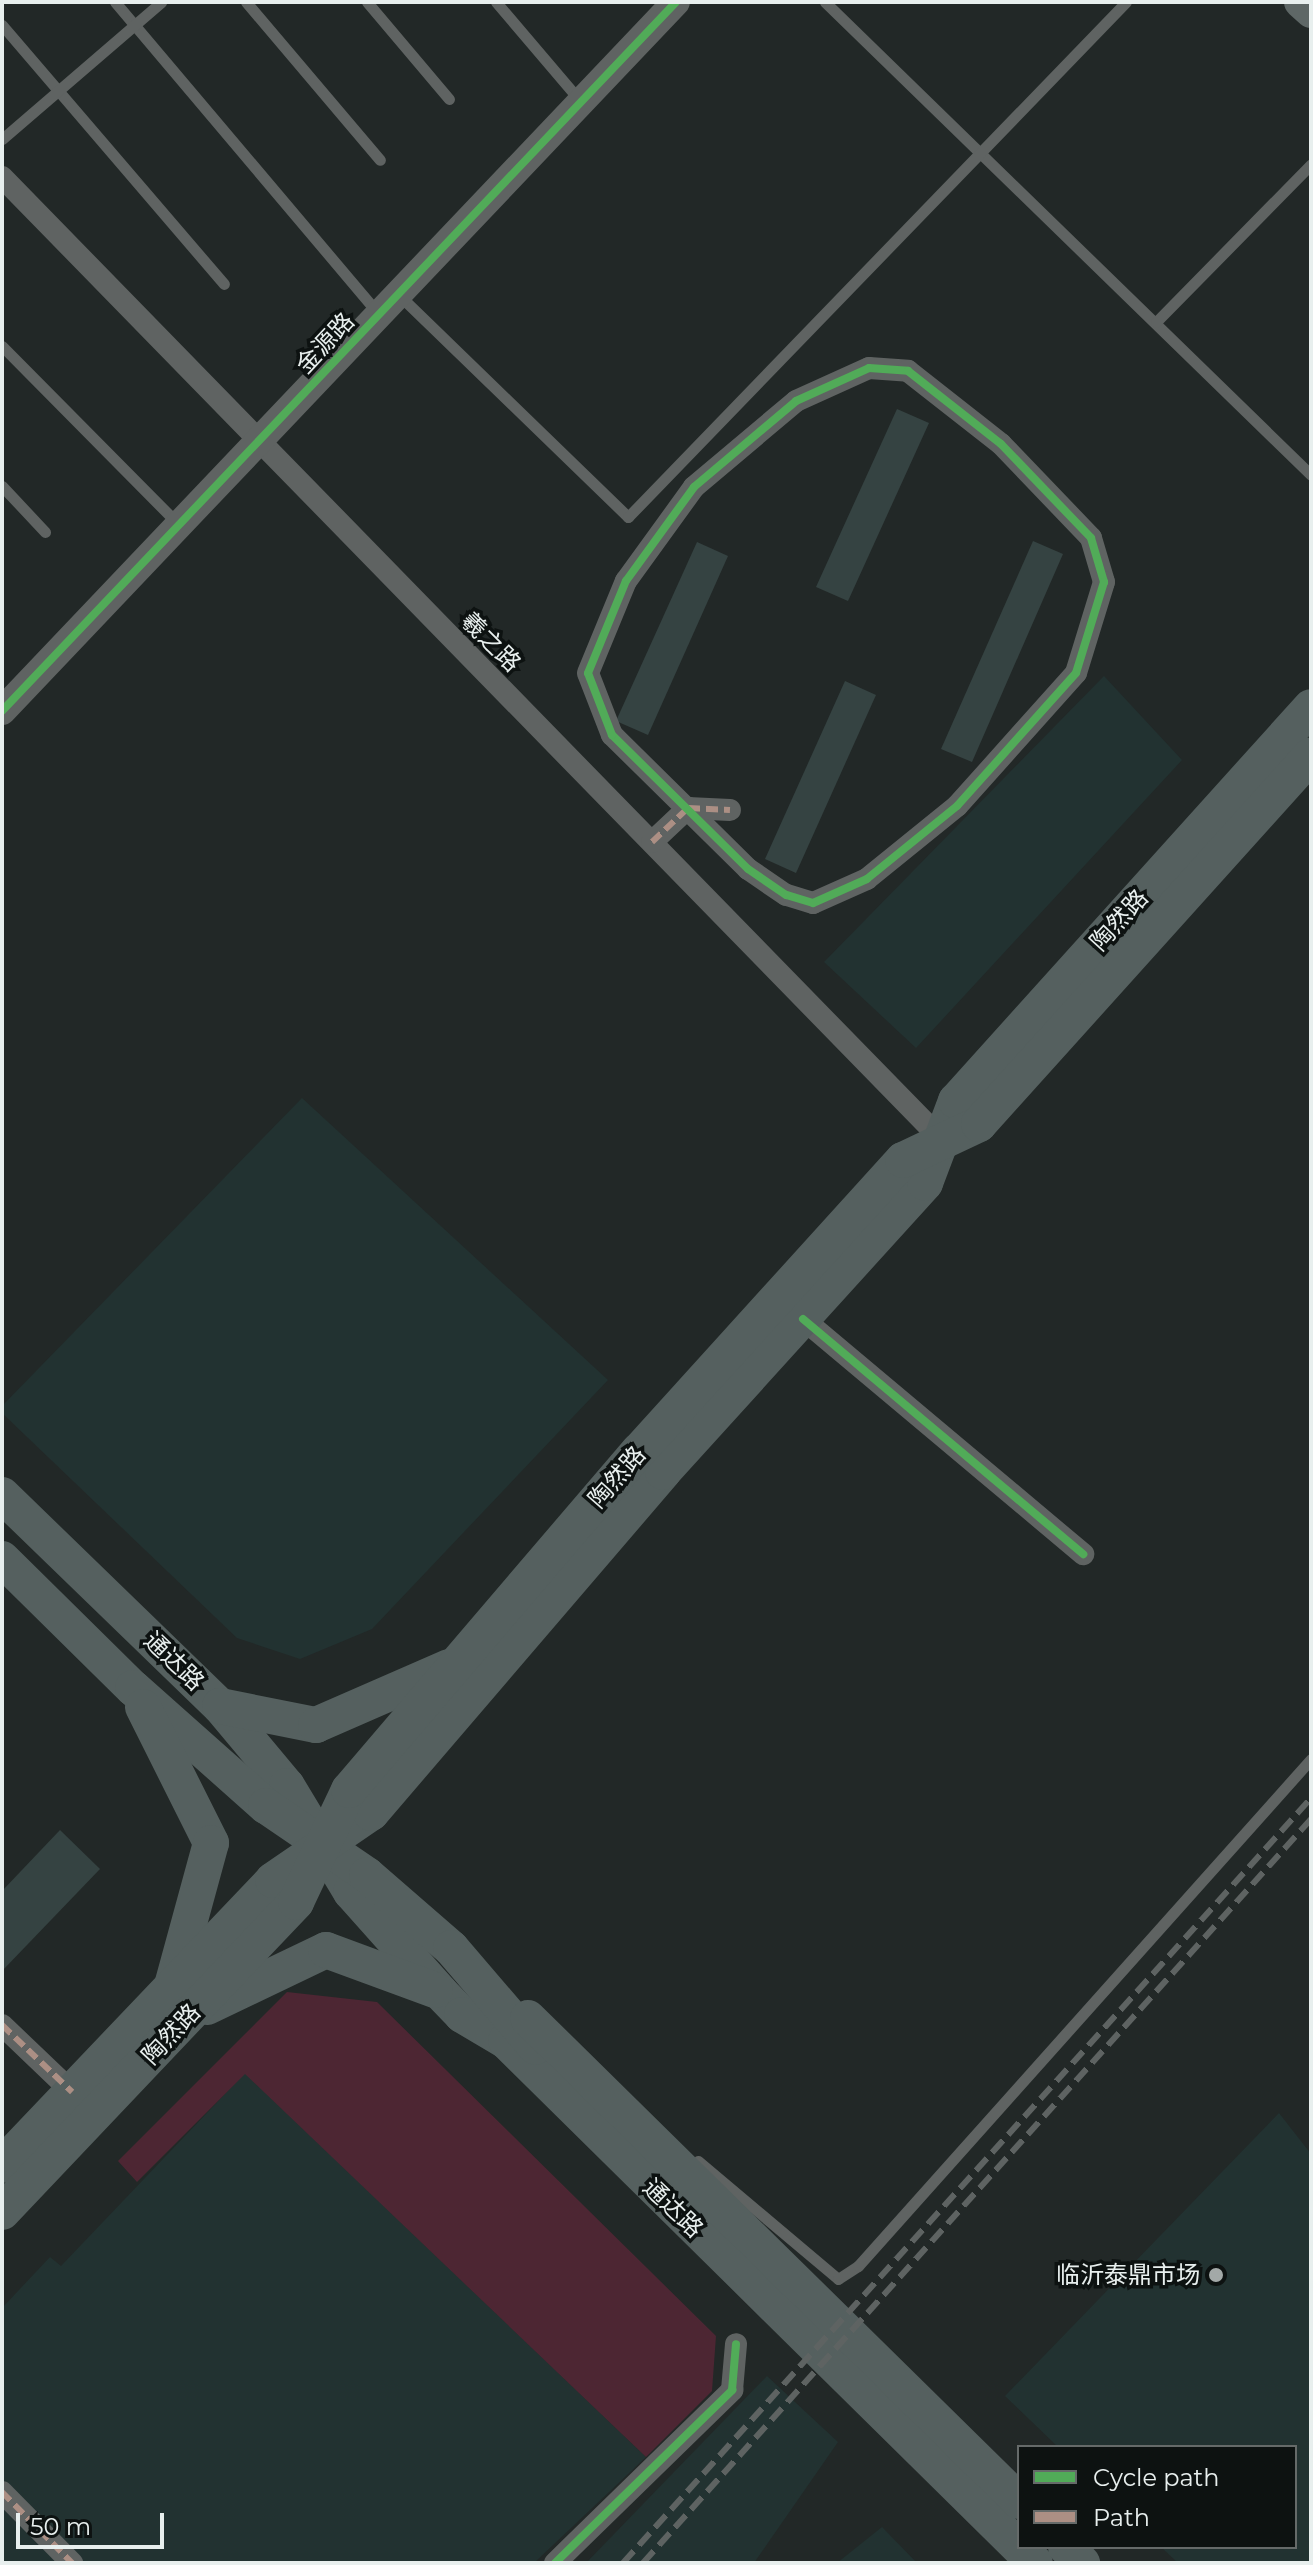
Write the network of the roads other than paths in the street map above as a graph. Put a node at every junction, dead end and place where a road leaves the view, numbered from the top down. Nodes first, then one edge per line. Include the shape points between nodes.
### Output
1 (115, 2) edge
2 (161, 2) edge
3 (246, 2) edge
4 (367, 2) edge
5 (496, 2) edge
6 (676, 2) edge
7 (825, 2) edge
8 (1126, 2) edge
9 (1300, 2) edge
10 (1311, 12) edge
11 (2, 25) edge
12 (134, 25) junction
13 (58, 91) junction
14 (449, 99) dead end
15 (581, 102) junction
16 (2, 139) edge
17 (982, 151) junction
18 (380, 160) dead end
19 (1311, 164) edge
20 (2, 177) edge
21 (224, 284) dead end
22 (389, 305) junction
23 (1156, 322) junction
24 (2, 346) edge
25 (258, 443) junction
26 (1311, 475) edge
27 (2, 486) edge
28 (179, 525) junction
29 (45, 532) dead end
30 (1311, 707) edge
31 (2, 711) edge
32 (1311, 755) edge
33 (688, 808) junction
34 (730, 810) dead end
35 (652, 842) junction
36 (944, 1142) junction
37 (803, 1319) junction
38 (2, 1495) edge
39 (1083, 1554) dead end
40 (2, 1559) edge
41 (458, 1663) junction
42 (133, 1688) junction
43 (220, 1706) junction
44 (1311, 1759) edge
45 (325, 1845) junction
46 (489, 1987) junction
47 (179, 2001) junction
48 (451, 2003) junction
49 (531, 2020) junction
50 (2, 2025) edge
51 (72, 2092) junction
52 (2, 2165) edge
53 (2, 2212) edge
54 (736, 2344) dead end
55 (2, 2492) edge
56 (1017, 2499) edge
57 (1017, 2518) edge
58 (1017, 2545) edge
59 (72, 2563) edge
60 (555, 2563) edge
61 (1008, 2563) edge

1 - 12 lane
2 - 12 lane
3 - 18 lane
4 - 14 lane
5 - 15 lane
6 - 15 street, 金源路
7 - 17 lane
8 - 17 lane
9 - 10 main road
11 - 13 lane
12 - 13 lane
12 - 22 lane
13 - 16 lane
13 - 21 lane
15 - 22 street, 金源路
17 - 22 lane via 628,517
17 - 23 lane
19 - 23 lane
20 - 25 street, 羲之路
22 - 25 street, 金源路
23 - 26 lane
24 - 28 lane
25 - 28 street, 金源路
25 - 35 street, 羲之路
27 - 29 lane
28 - 31 street, 金源路
30 - 36 main road, 陶然路 via 956,1101
32 - 36 main road, 陶然路 via 979,1124
33 - 33 street via 748,869 786,895 813,903 867,879 957,806 1076,673 1104,582 1091,538 1001,444 908,371 869,368 796,401 694,487 626,581 588,673 612,735
33 - 34 street
33 - 35 street
35 - 36 street, 羲之路
36 - 37 main road, 陶然路 via 925,1183
36 - 41 main road, 陶然路 via 903,1160 639,1451
37 - 39 street
37 - 45 main road, 陶然路 via 663,1472 371,1813
38 - 43 main road, 通达路
40 - 42 main road, 通达路
41 - 43 main road via 316,1725
41 - 45 main road, 陶然路 via 349,1790
42 - 45 main road, 通达路 via 266,1806
42 - 47 main road via 211,1843
43 - 45 main road, 通达路 via 287,1786
44 - 49 lane via 858,2266 838,2279
45 - 46 main road, 通达路 via 367,1875
45 - 47 main road, 陶然路 via 273,1880
45 - 48 main road, 通达路 via 351,1892
46 - 49 main road
46 - 57 main road, 通达路 via 517,2027
47 - 48 main road via 326,1950
47 - 51 main road, 陶然路
47 - 53 main road, 陶然路
48 - 58 main road, 通达路 via 506,2041
48 - 61 main road via 494,2058
49 - 56 main road
50 - 51 street
51 - 52 main road, 陶然路
54 - 60 street via 732,2390
55 - 59 street

